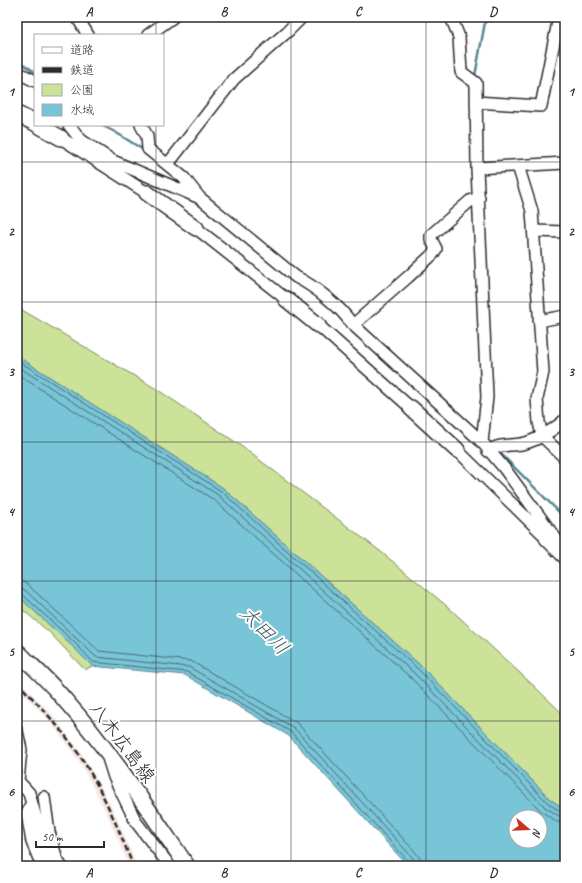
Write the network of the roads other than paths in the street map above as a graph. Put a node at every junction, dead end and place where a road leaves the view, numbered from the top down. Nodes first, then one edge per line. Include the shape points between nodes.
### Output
1 (77, 17) edge
2 (174, 17) edge
3 (301, 17) edge
4 (451, 17) edge
5 (559, 17) edge
6 (87, 34) edge
7 (149, 34) edge
8 (26, 77) edge
9 (34, 85) edge
10 (476, 102) junction
11 (17, 114) edge
12 (34, 122) edge
13 (40, 126) edge
14 (70, 126) edge
15 (142, 126) edge
16 (61, 138) joint
17 (565, 163) edge
18 (168, 164) junction
19 (518, 166) junction
20 (477, 168) junction
21 (147, 193) joint
22 (200, 198) junction
23 (479, 198) junction
24 (196, 228) joint
25 (534, 231) junction
26 (565, 232) edge
27 (286, 299) joint
28 (565, 316) edge
29 (539, 321) junction
30 (318, 325) joint
31 (353, 325) junction
32 (411, 408) joint
33 (565, 420) edge
34 (542, 436) junction
35 (485, 446) junction
36 (457, 450) joint
37 (565, 458) edge
38 (546, 538) joint
39 (565, 552) edge
40 (565, 556) edge
41 (17, 651) edge
42 (17, 731) edge
43 (107, 753) junction
44 (44, 797) dead end
45 (32, 803) junction
46 (59, 863) edge
47 (42, 866) edge
48 (170, 866) edge
49 (187, 866) edge

1 - 6 street
2 - 7 street
3 - 18 street via 234,79
4 - 10 street via 458,37 461,72 476,83
5 - 10 street via 541,106
8 - 9 street
10 - 20 street
11 - 12 main road
13 - 16 main road
14 - 22 street via 81,140 113,161
15 - 18 street via 147,136 148,149
16 - 21 street
17 - 19 street
18 - 22 street via 184,178
19 - 20 street
19 - 25 street via 532,211
20 - 23 street
21 - 24 main road
22 - 31 street via 345,314
23 - 31 street via 470,201 431,235 436,249 433,254
23 - 35 street via 487,397
24 - 27 street
25 - 26 street
25 - 29 street
27 - 30 main road
28 - 29 street
29 - 34 street via 543,372 537,409
30 - 32 street
31 - 35 street
32 - 36 main road
33 - 34 street
34 - 35 street via 522,444
34 - 37 street
35 - 39 street
36 - 38 street
38 - 40 main road
41 - 43 main road, 八木広島線 via 63,697
42 - 45 street via 21,750 18,781 29,793
43 - 48 street via 114,777 136,822
43 - 49 main road, 八木広島線
44 - 46 street via 49,832
45 - 46 street via 48,860
45 - 47 street via 27,813 32,842

